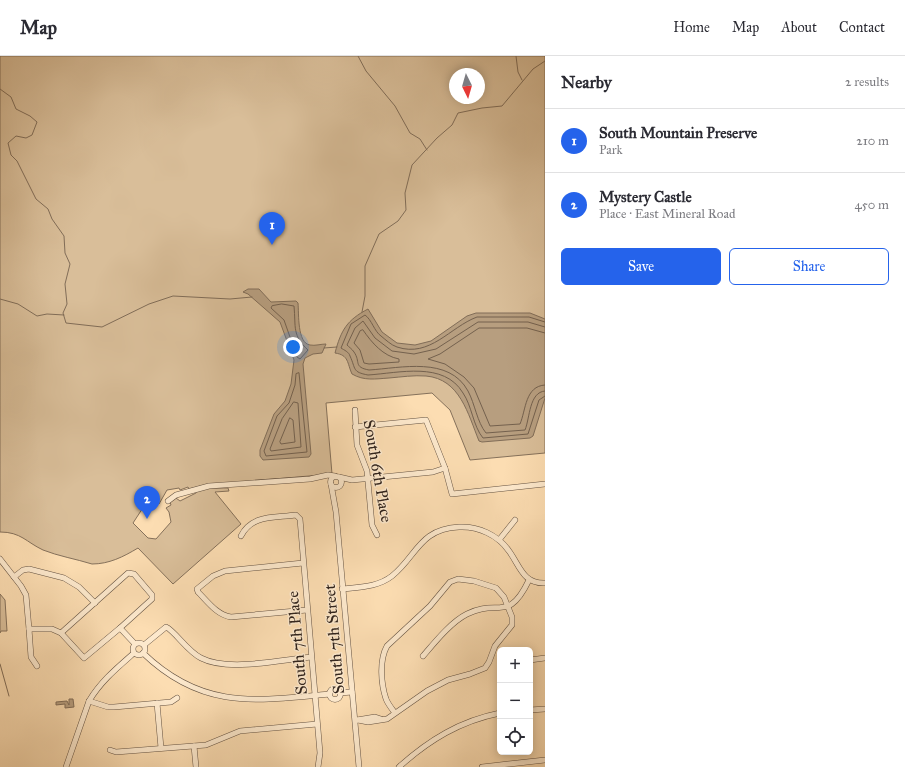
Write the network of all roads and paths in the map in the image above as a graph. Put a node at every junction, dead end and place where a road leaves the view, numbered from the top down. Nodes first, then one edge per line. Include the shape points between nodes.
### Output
1 (355, 410) dead end
2 (355, 427) junction
3 (445, 468) junction
4 (322, 477) junction
5 (337, 477) junction
6 (368, 478) junction
7 (352, 480) junction
8 (331, 483) junction
9 (545, 484) edge
10 (340, 486) junction
11 (168, 501) dead end
12 (335, 509) junction
13 (515, 520) dead end
14 (377, 535) dead end
15 (241, 536) dead end
16 (499, 540) junction
17 (0, 559) edge
18 (303, 563) junction
19 (14, 577) junction
20 (529, 580) junction
21 (545, 583) edge
22 (342, 589) junction
23 (95, 603) junction
24 (508, 606) junction
25 (307, 610) junction
26 (120, 628) junction
27 (29, 629) junction
28 (60, 633) junction
29 (135, 644) junction
30 (144, 645) junction
31 (134, 653) junction
32 (143, 654) junction
33 (422, 656) dead end
34 (310, 657) junction
35 (545, 658) edge
36 (533, 660) edge
37 (37, 666) dead end
38 (352, 692) junction
39 (315, 696) junction
40 (177, 698) dead end
41 (89, 701) junction
42 (157, 703) junction
43 (545, 709) edge
44 (533, 710) edge
45 (395, 713) junction
46 (497, 714) edge
47 (356, 720) junction
48 (317, 724) junction
49 (194, 746) junction
50 (161, 748) junction
51 (110, 750) dead end
52 (545, 760) edge
53 (66, 767) edge
54 (196, 767) edge
55 (318, 767) edge
56 (359, 767) edge
57 (399, 767) edge
58 (482, 767) edge

1 - 2 street, South 6th Place
2 - 3 street via 426,420
2 - 6 street, South 6th Place via 357,445
3 - 6 street via 433,472
3 - 9 street via 452,494
4 - 5 street
4 - 8 street
4 - 11 street via 204,487 176,495
5 - 7 street
5 - 8 street
5 - 10 street, South 7th Street via 341,481
6 - 7 street
6 - 14 street, South 6th Place via 372,525
7 - 10 street
8 - 10 street via 335,487
8 - 12 street, South 7th Street
10 - 12 street, South 7th Street
12 - 22 street, South 7th Street
13 - 16 street
15 - 18 street, South 7th Place via 246,526 256,520 299,516
16 - 20 street
16 - 22 street via 469,527 441,530 421,542 397,571 385,580 368,586
17 - 19 street
18 - 25 street, South 7th Place
18 - 25 street via 224,570 197,589 224,616
19 - 23 street via 29,569 64,578 79,587
19 - 27 street via 26,595
20 - 21 street
20 - 24 street via 517,600
22 - 38 street, South 7th Street
23 - 26 street via 128,573 134,574 152,595 152,599
23 - 28 street
24 - 33 street via 478,610 463,616
24 - 45 street via 512,625 494,646 489,662 484,668 437,686
24 - 45 street via 504,597 489,584 458,579 450,582 430,606 395,637 382,654 385,695
25 - 34 street, South 7th Place
26 - 28 street via 84,658
26 - 29 street
27 - 28 street via 52,629
27 - 37 street via 31,657
29 - 30 street
29 - 31 street
30 - 32 street
30 - 34 street via 166,627 190,650 201,658 213,662 231,665
31 - 32 street
31 - 41 street via 100,684
32 - 39 street via 177,680 215,696 244,700
34 - 39 street, South 7th Place
35 - 36 street
38 - 39 street via 340,693 335,688 330,694
38 - 47 street, South 7th Street
39 - 48 street, South 7th Place
40 - 42 street via 171,702
41 - 42 street via 108,707
41 - 53 street
42 - 50 street
43 - 44 street
45 - 47 street via 387,718 368,722
46 - 57 street via 442,734 415,752
47 - 56 street, South 7th Street
48 - 49 street via 240,731 213,743
48 - 55 street, South 7th Place via 320,753
49 - 50 street
49 - 54 street
50 - 51 street via 116,752
52 - 58 street

